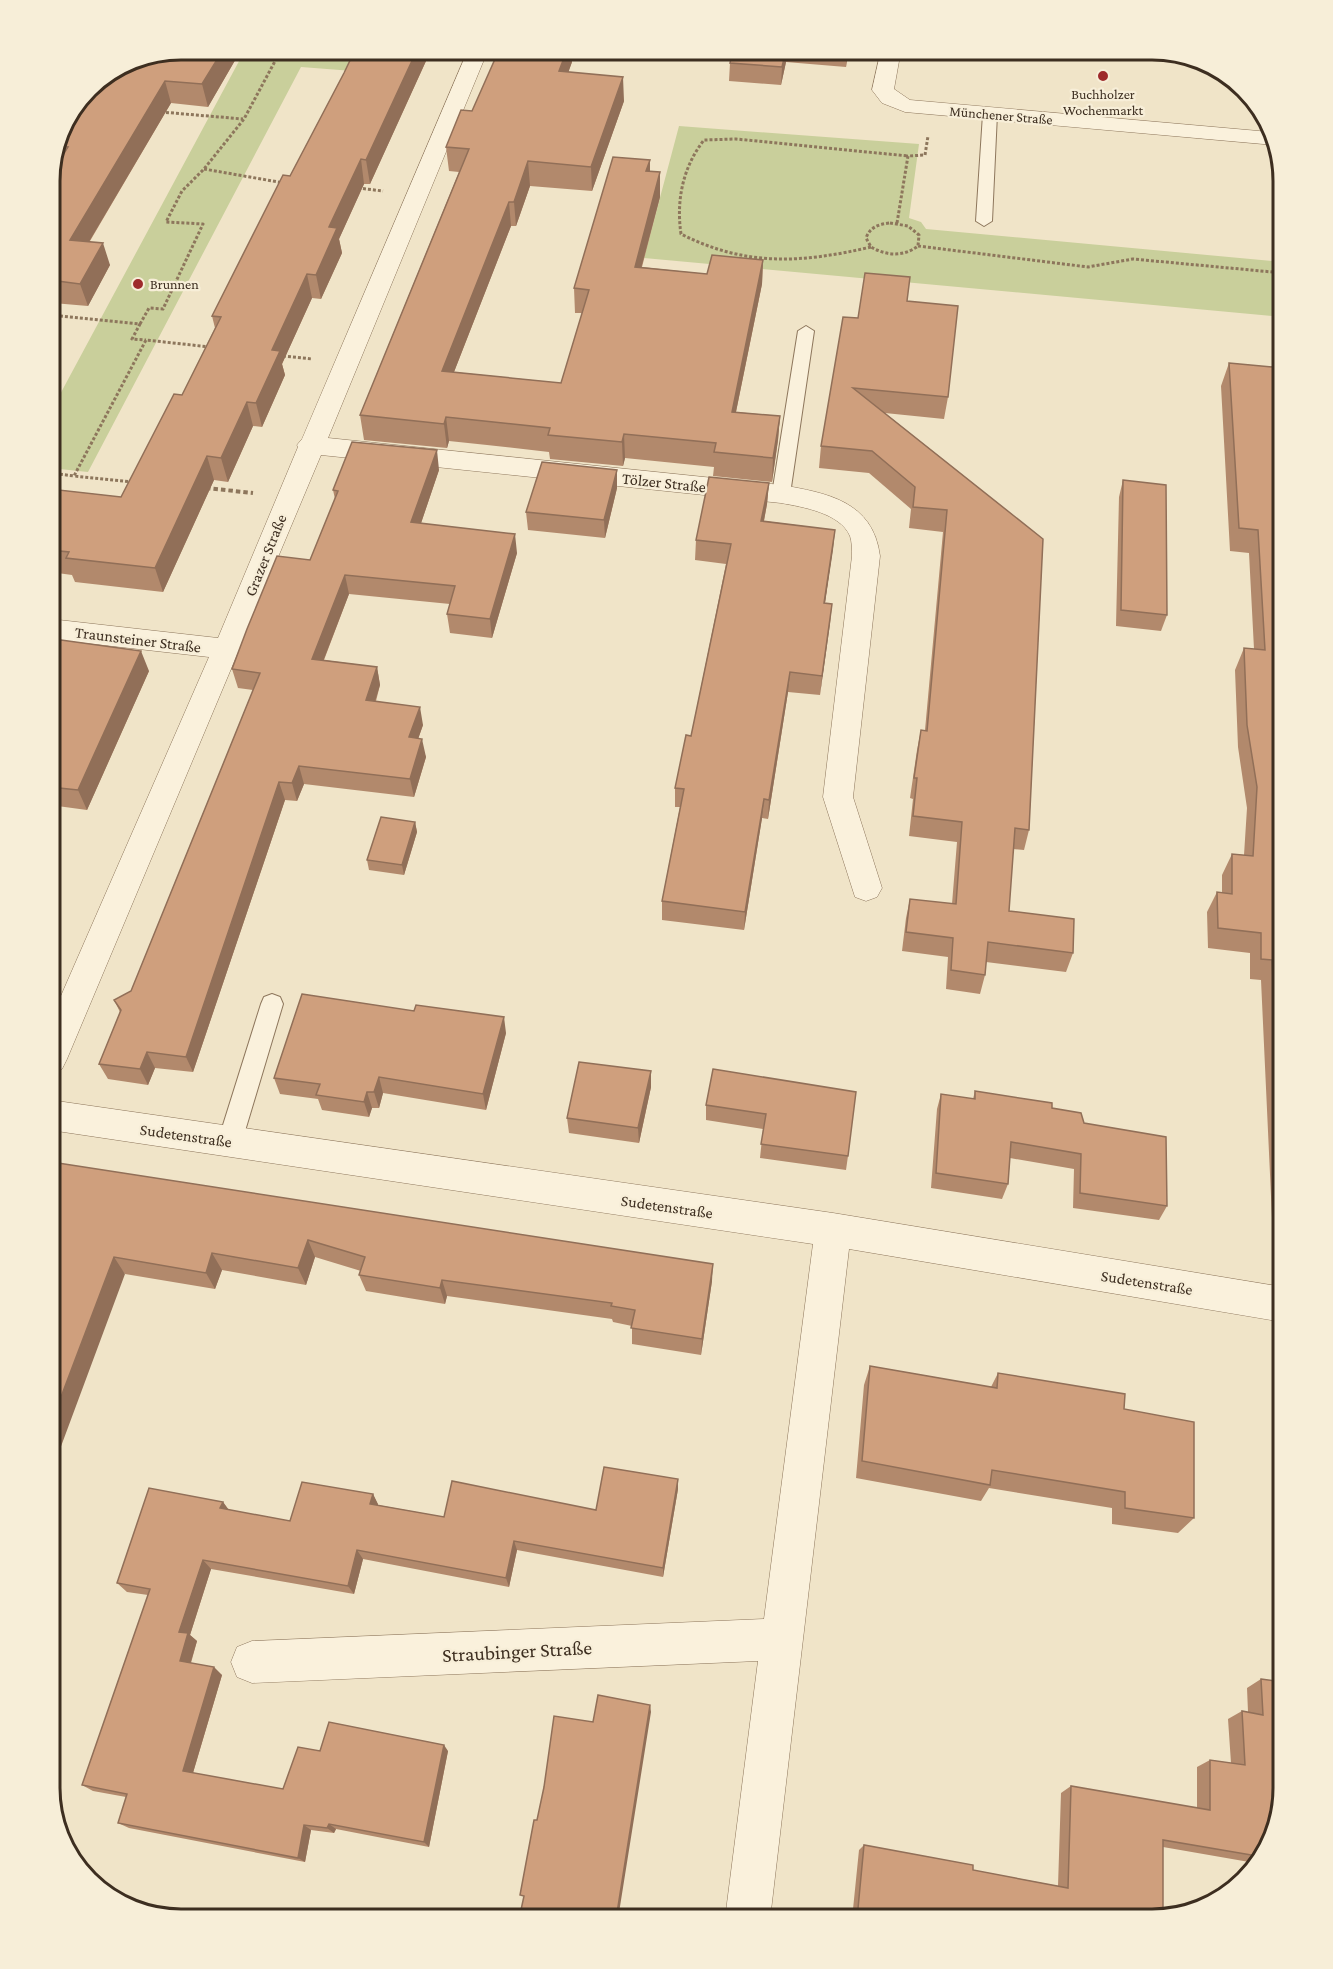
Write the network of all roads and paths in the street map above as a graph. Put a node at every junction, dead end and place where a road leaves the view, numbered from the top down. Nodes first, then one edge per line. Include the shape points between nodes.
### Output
1 (276, 60) edge
2 (473, 60) edge
3 (889, 60) edge
4 (161, 112) edge
5 (990, 114) junction
6 (244, 119) junction
7 (1265, 138) edge
8 (204, 170) junction
9 (287, 183) edge
10 (358, 188) edge
11 (417, 193) junction
12 (984, 221) dead end
13 (897, 224) junction
14 (918, 246) junction
15 (871, 247) junction
16 (1273, 272) edge
17 (60, 316) edge
18 (140, 324) junction
19 (806, 331) dead end
20 (146, 340) junction
21 (216, 348) edge
22 (275, 355) edge
23 (345, 363) junction
24 (310, 446) junction
25 (60, 474) edge
26 (74, 476) junction
27 (142, 482) edge
28 (199, 488) edge
29 (781, 494) junction
30 (290, 496) junction
31 (60, 630) edge
32 (227, 649) junction
33 (866, 888) dead end
34 (272, 1004) dead end
35 (60, 1036) edge
36 (60, 1116) edge
37 (230, 1141) junction
38 (833, 1230) junction
39 (1273, 1303) edge
40 (783, 1639) junction
41 (252, 1662) dead end
42 (748, 1909) edge

1 - 6 path
2 - 11 street, Grazer Straße
3 - 5 street, Münchener Straße via 883,90 890,98 905,106
4 - 6 path
5 - 7 street, Münchener Straße
5 - 12 lane
6 - 8 path
8 - 9 path
8 - 18 path via 182,191 166,222 203,224 163,309 149,308
10 - 11 path
11 - 23 street, Grazer Straße
13 - 14 path via 914,230
13 - 15 path via 870,229 866,238
13 - 15 path via 909,156 736,139 704,140 694,150 681,190 678,220 681,234 700,245 749,257 796,261
14 - 15 path via 908,253 892,255
14 - 16 path via 1088,267 1133,259
17 - 18 path
18 - 20 path via 132,339
19 - 29 lane
20 - 21 path
20 - 26 path
22 - 23 path
23 - 24 street, Grazer Straße
24 - 29 street, Tölzer Straße
24 - 30 street, Grazer Straße
25 - 26 path
26 - 27 path
28 - 30 path
29 - 33 street, Tölzer Straße via 834,509 863,534 866,556 838,797
30 - 32 street, Grazer Straße
31 - 32 street, Traunsteiner Straße
32 - 35 street, Grazer Straße
34 - 37 lane
36 - 37 street, Sudetenstraße
37 - 38 street, Sudetenstraße
38 - 39 street, Sudetenstraße
38 - 40 street
40 - 41 street, Straubinger Straße
40 - 42 street

